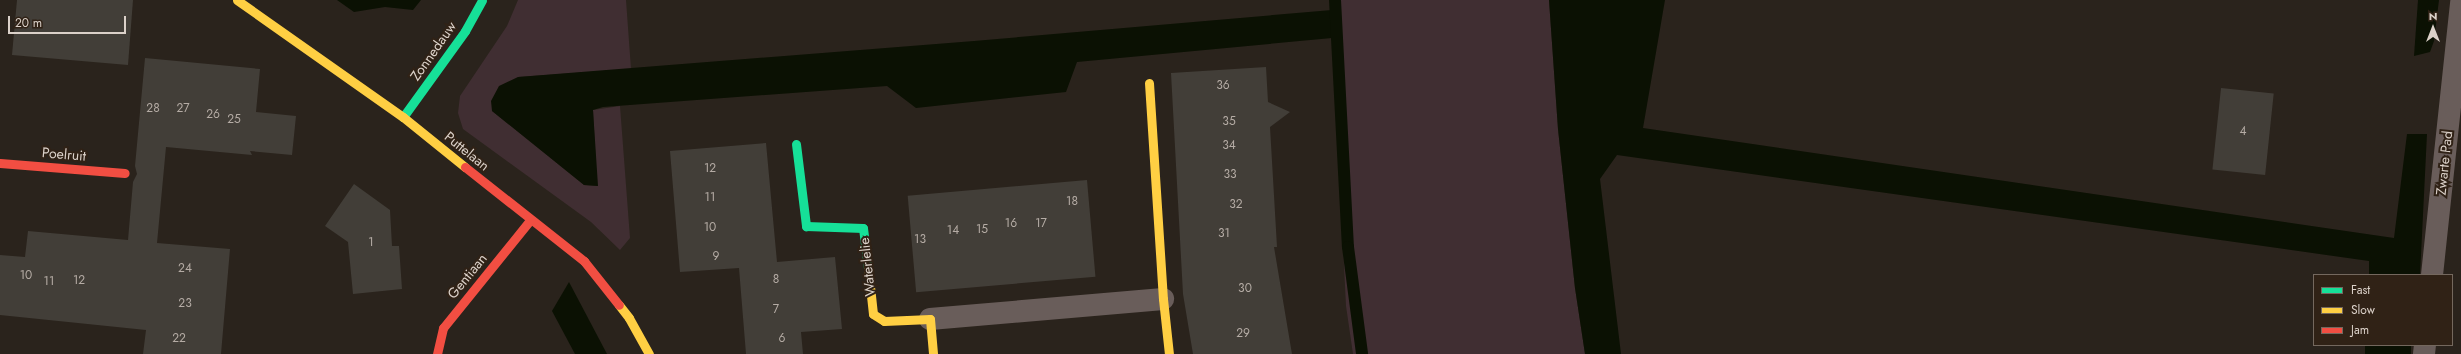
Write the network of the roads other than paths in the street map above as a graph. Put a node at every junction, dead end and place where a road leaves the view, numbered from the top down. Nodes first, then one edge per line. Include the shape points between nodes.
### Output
1 (237, 0) edge
2 (482, 0) edge
3 (2461, 3) edge
4 (1149, 82) dead end
5 (403, 117) junction
6 (796, 144) dead end
7 (0, 163) edge
8 (125, 173) dead end
9 (530, 220) junction
10 (2432, 274) edge
11 (1163, 299) junction
12 (930, 319) junction
13 (437, 354) edge
14 (649, 354) edge
15 (933, 354) edge
16 (1169, 354) edge

1 - 5 street, Puttelaan
2 - 5 street, Zonnedauw via 464,31
3 - 10 street, Zwarte Pad
4 - 11 street
5 - 9 street, Puttelaan
6 - 12 street, Waterlelie via 806,226 863,228 873,314 884,321
7 - 8 street, Poelruit
9 - 13 street, Gentiaan via 444,328
9 - 14 street, Puttelaan via 584,261 629,318
11 - 12 street, Waterlelie
11 - 16 street
12 - 15 street

